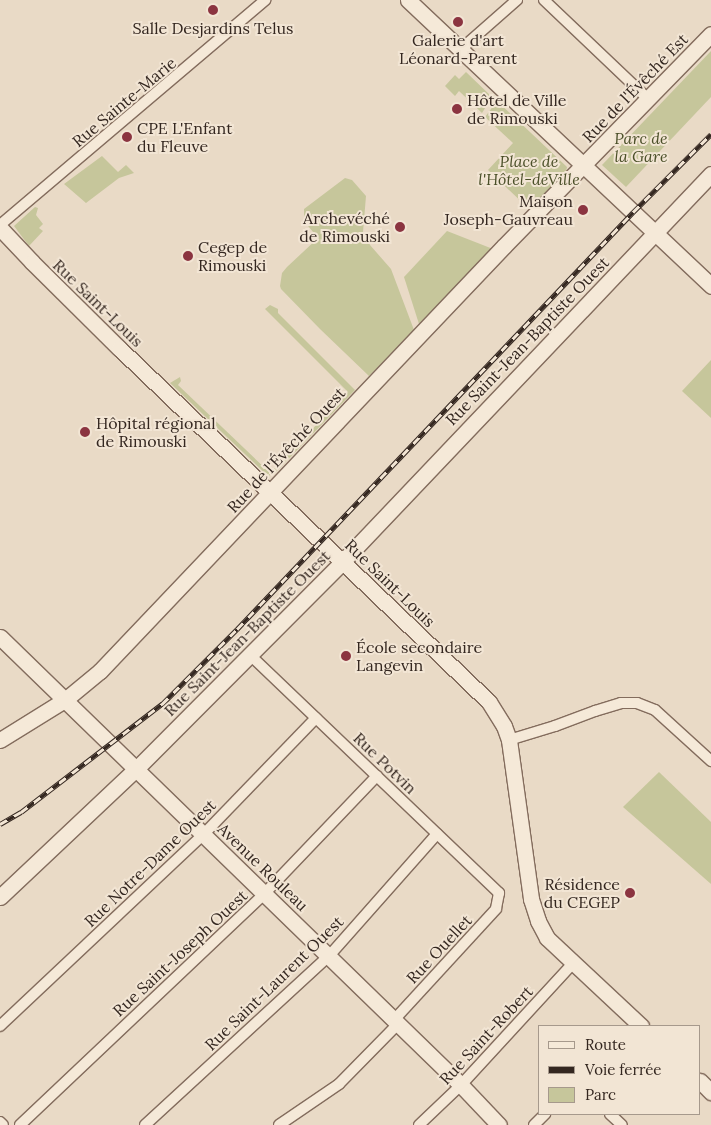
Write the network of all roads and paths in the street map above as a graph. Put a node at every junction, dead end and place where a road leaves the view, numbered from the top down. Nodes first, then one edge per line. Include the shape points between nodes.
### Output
1 (265, 0) edge
2 (408, 0) edge
3 (517, 0) edge
4 (544, 0) edge
5 (711, 34) edge
6 (460, 50) junction
7 (649, 100) junction
8 (584, 166) junction
9 (711, 174) edge
10 (0, 226) edge
11 (655, 233) junction
12 (711, 286) edge
13 (269, 493) junction
14 (343, 561) junction
15 (0, 636) edge
16 (249, 654) junction
17 (66, 699) junction
18 (316, 718) junction
19 (0, 740) edge
20 (509, 740) junction
21 (711, 761) edge
22 (137, 768) junction
23 (377, 776) junction
24 (204, 834) junction
25 (437, 834) junction
26 (265, 893) junction
27 (499, 893) joint
28 (0, 897) edge
29 (329, 956) junction
30 (573, 963) junction
31 (395, 1023) junction
32 (633, 1024) edge
33 (0, 1026) edge
34 (701, 1082) edge
35 (462, 1085) junction
36 (711, 1092) edge
37 (544, 1115) edge
38 (611, 1115) edge
39 (0, 1122) edge
40 (3, 1125) edge
41 (20, 1125) edge
42 (145, 1125) edge
43 (279, 1125) edge
44 (419, 1125) edge
45 (499, 1125) edge
46 (534, 1125) edge
47 (622, 1125) edge

1 - 10 street, Rue Sainte-Marie
2 - 6 street
3 - 6 street
4 - 7 street
5 - 7 street, Rue de l'Évêché Est
6 - 8 street
7 - 8 street, Rue de l'Évêché Est
8 - 11 street
8 - 13 street, Rue de l'Évêché Ouest
9 - 11 street, Rue Saint-Jean-Baptiste Ouest
10 - 13 street, Rue Saint-Louis via 32,262
11 - 12 street
11 - 14 street, Rue Saint-Jean-Baptiste Ouest
13 - 14 street, Rue Saint-Louis
13 - 17 street, Rue de l'Évêché Ouest via 100,671
14 - 16 street, Rue Saint-Jean-Baptiste Ouest
14 - 20 street, Rue Saint-Louis via 489,702
15 - 17 street, Avenue Rouleau
16 - 18 street, Rue Potvin
16 - 22 street, Rue Saint-Jean-Baptiste Ouest
17 - 19 street, Rue de l'Évêché Ouest
17 - 22 street, Avenue Rouleau
18 - 23 street, Rue Potvin
18 - 24 street, Rue Notre-Dame Ouest
20 - 21 street via 602,709 637,703 655,710
20 - 30 street, Rue Saint-Louis via 531,900 547,938
22 - 24 street, Avenue Rouleau
22 - 28 street, Rue Saint-Jean-Baptiste Ouest
23 - 25 street, Rue Potvin
23 - 26 street, Rue Saint-Joseph Ouest
24 - 26 street, Avenue Rouleau
24 - 33 street, Rue Notre-Dame Ouest
25 - 27 street, Rue Potvin
25 - 29 street, Rue Saint-Laurent Ouest
26 - 29 street, Avenue Rouleau
26 - 41 street, Rue Saint-Joseph Ouest
27 - 31 street, Rue Ouellet via 496,909
29 - 31 street, Avenue Rouleau
29 - 42 street, Rue Saint-Laurent Ouest
30 - 32 street, Rue Saint-Louis
30 - 35 street, Rue Saint-Robert
31 - 35 street, Avenue Rouleau
31 - 43 street, Rue Ouellet via 340,1084
34 - 36 street
35 - 44 street, Rue Saint-Robert
35 - 45 street, Avenue Rouleau
37 - 46 street
38 - 47 street
39 - 40 street

